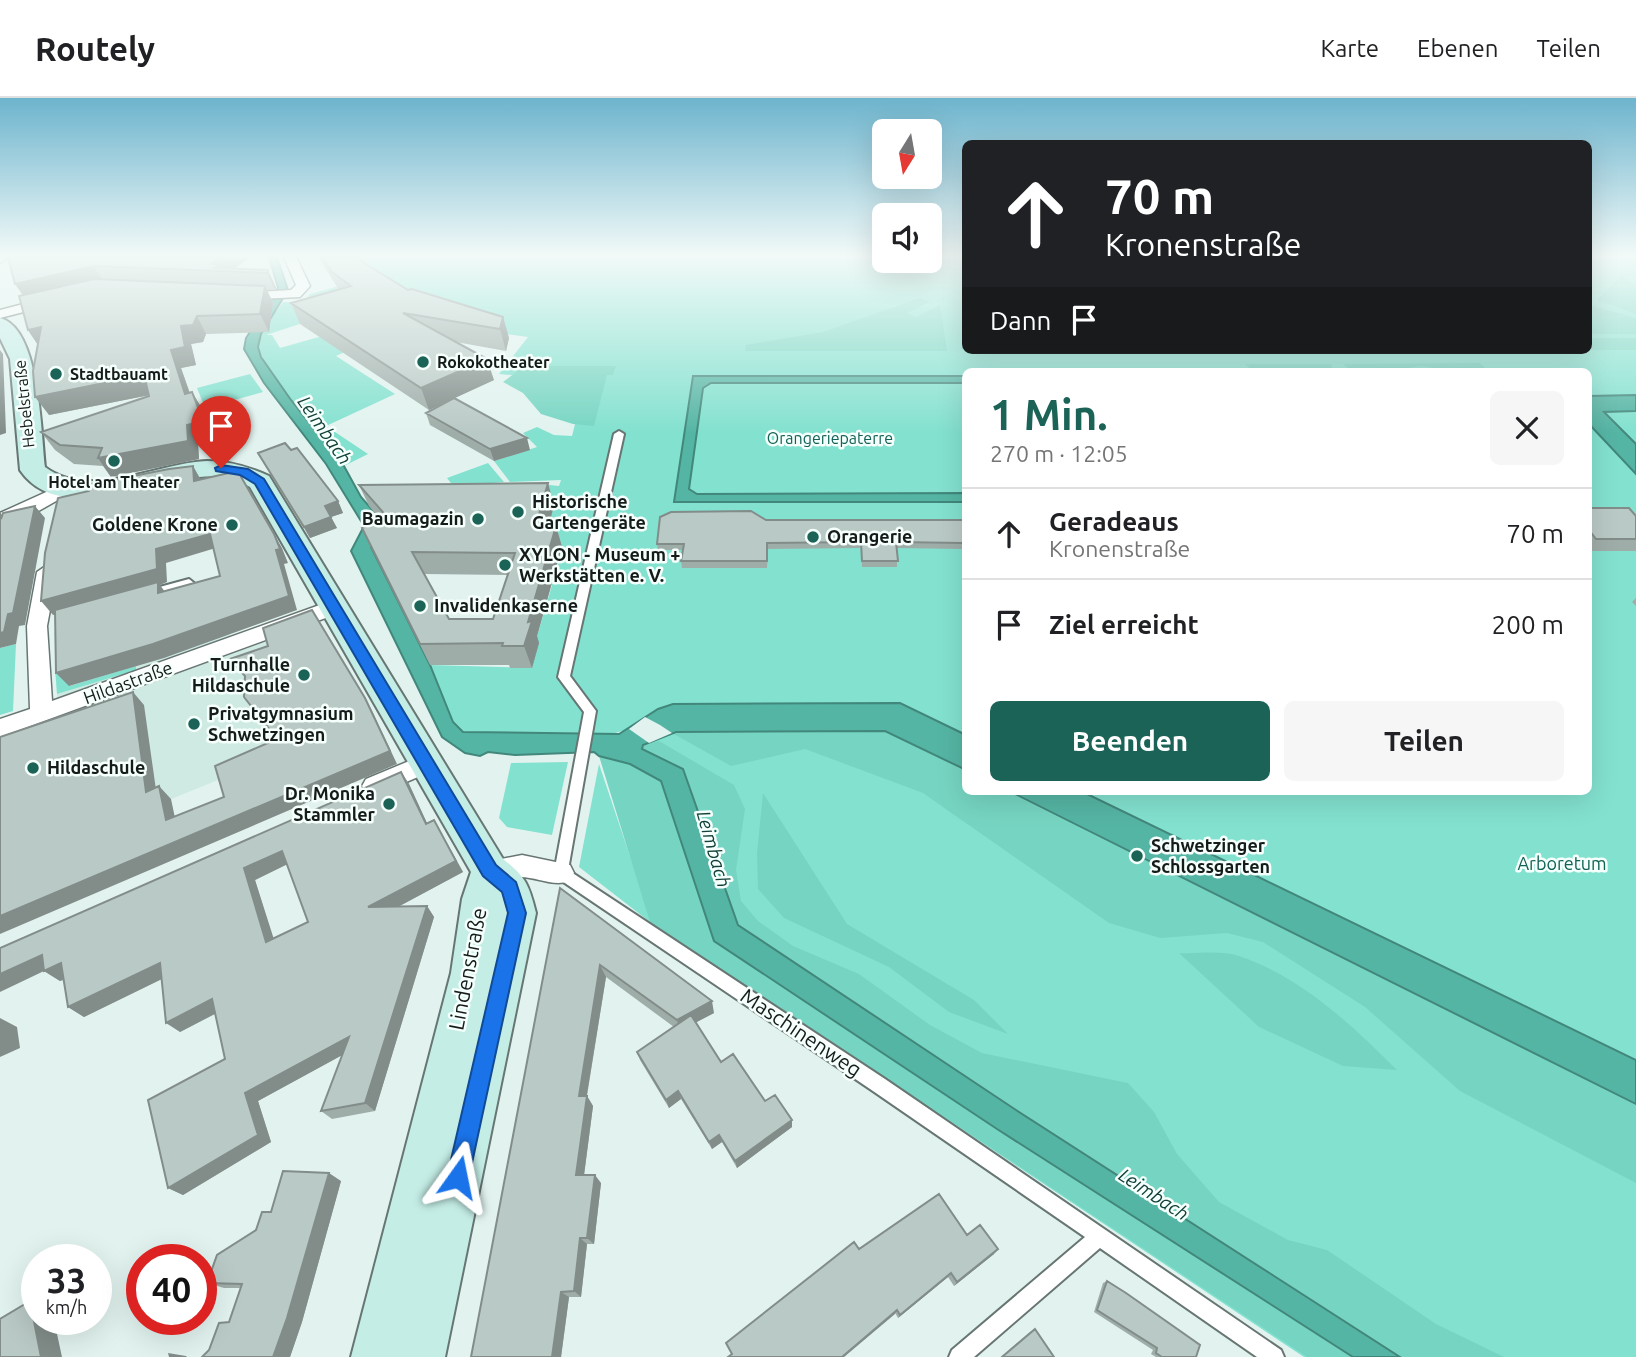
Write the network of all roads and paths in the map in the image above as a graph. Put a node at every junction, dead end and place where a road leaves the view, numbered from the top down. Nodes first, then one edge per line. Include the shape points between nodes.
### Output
1 (0, 324) edge
2 (619, 434) dead end
3 (56, 485) junction
4 (0, 508) edge
5 (55, 514) edge
6 (0, 519) edge
7 (50, 556) edge
8 (189, 583) edge
9 (140, 597) edge
10 (334, 607) junction
11 (41, 715) junction
12 (0, 728) edge
13 (426, 763) junction
14 (351, 796) edge
15 (490, 871) junction
16 (561, 873) junction
17 (1098, 1238) junction
18 (377, 1357) edge
19 (419, 1357) edge
20 (959, 1357) edge
21 (1274, 1357) edge

1 - 3 street, Hebelstraße via 18,349 33,470
2 - 16 lane via 564,677 590,711
3 - 4 street
3 - 5 street
3 - 6 street via 29,509
3 - 10 street via 103,487 208,469 243,472 260,482
7 - 11 street via 39,674
8 - 9 lane
10 - 11 street, Hildastraße
10 - 13 street
11 - 12 street, Hildastraße
13 - 14 street
13 - 15 street
15 - 16 street, Maschinenweg via 522,866
15 - 18 street, Lindenstraße via 481,899 471,973
15 - 19 street, Lindenstraße via 510,887 517,913
16 - 17 lane, Maschinenweg
17 - 20 lane
17 - 21 lane, Maschinenweg

